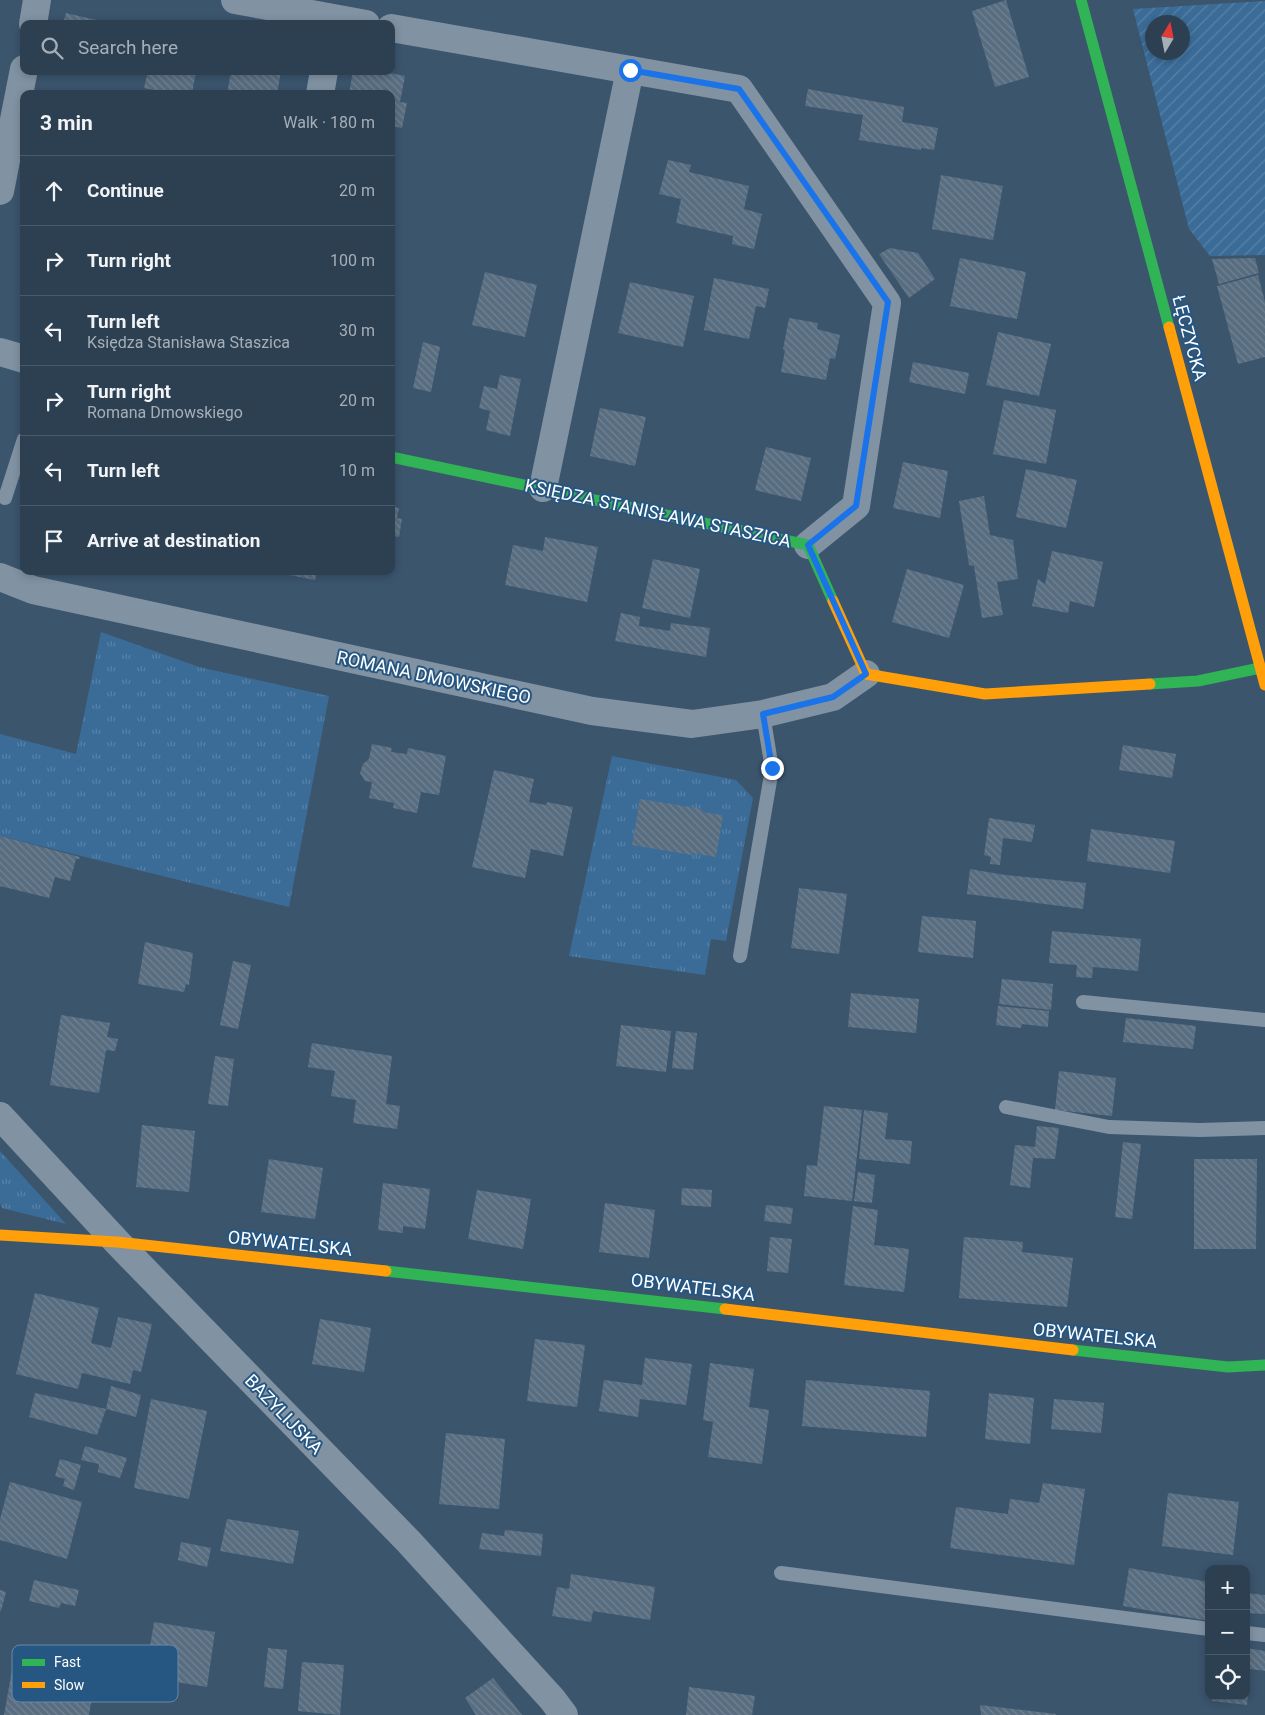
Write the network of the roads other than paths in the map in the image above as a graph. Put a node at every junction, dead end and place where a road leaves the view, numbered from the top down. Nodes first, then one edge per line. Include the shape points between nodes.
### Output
1 (37, 0) edge
2 (235, 0) edge
3 (1081, 0) edge
4 (33, 20) edge
5 (329, 20) edge
6 (395, 29) edge
7 (630, 70) junction
8 (23, 75) edge
9 (323, 75) edge
10 (321, 90) edge
11 (0, 191) edge
12 (0, 352) edge
13 (20, 358) edge
14 (20, 451) edge
15 (395, 458) edge
16 (543, 488) junction
17 (5, 498) dead end
18 (808, 545) junction
19 (0, 577) edge
20 (1260, 668) junction
21 (866, 674) junction
22 (1265, 686) edge
23 (763, 714) junction
24 (740, 956) dead end
25 (1083, 1002) dead end
26 (1265, 1020) edge
27 (1006, 1107) dead end
28 (0, 1116) edge
29 (1265, 1128) edge
30 (0, 1235) edge
31 (117, 1242) junction
32 (1265, 1365) edge
33 (781, 1573) dead end
34 (1205, 1628) edge
35 (1250, 1633) edge
36 (1265, 1635) edge
37 (564, 1715) edge

1 - 4 street
2 - 5 street
3 - 20 street, ŁĘCZYCKA
6 - 7 street
7 - 16 street
7 - 18 street via 739,89 888,302 856,506
8 - 11 street
9 - 10 street
12 - 13 street
14 - 17 lane
15 - 16 street, KSIĘDZA STANISŁAWA STASZICA
16 - 18 street, KSIĘDZA STANISŁAWA STASZICA
18 - 21 street, KSIĘDZA STANISŁAWA STASZICA
19 - 23 street, ROMANA DMOWSKIEGO via 33,590 592,711 692,724
20 - 21 street via 1198,681 985,694
20 - 22 street, ŁĘCZYCKA
21 - 23 street, ROMANA DMOWSKIEGO via 833,697
23 - 24 lane via 772,768
25 - 26 lane
27 - 29 lane via 1109,1127
28 - 31 street, BAZYLIJSKA
30 - 31 street, OBYWATELSKA
31 - 32 street, OBYWATELSKA via 656,1300 1140,1358 1228,1367
31 - 37 street, BAZYLIJSKA via 409,1542
33 - 34 lane
35 - 36 lane

